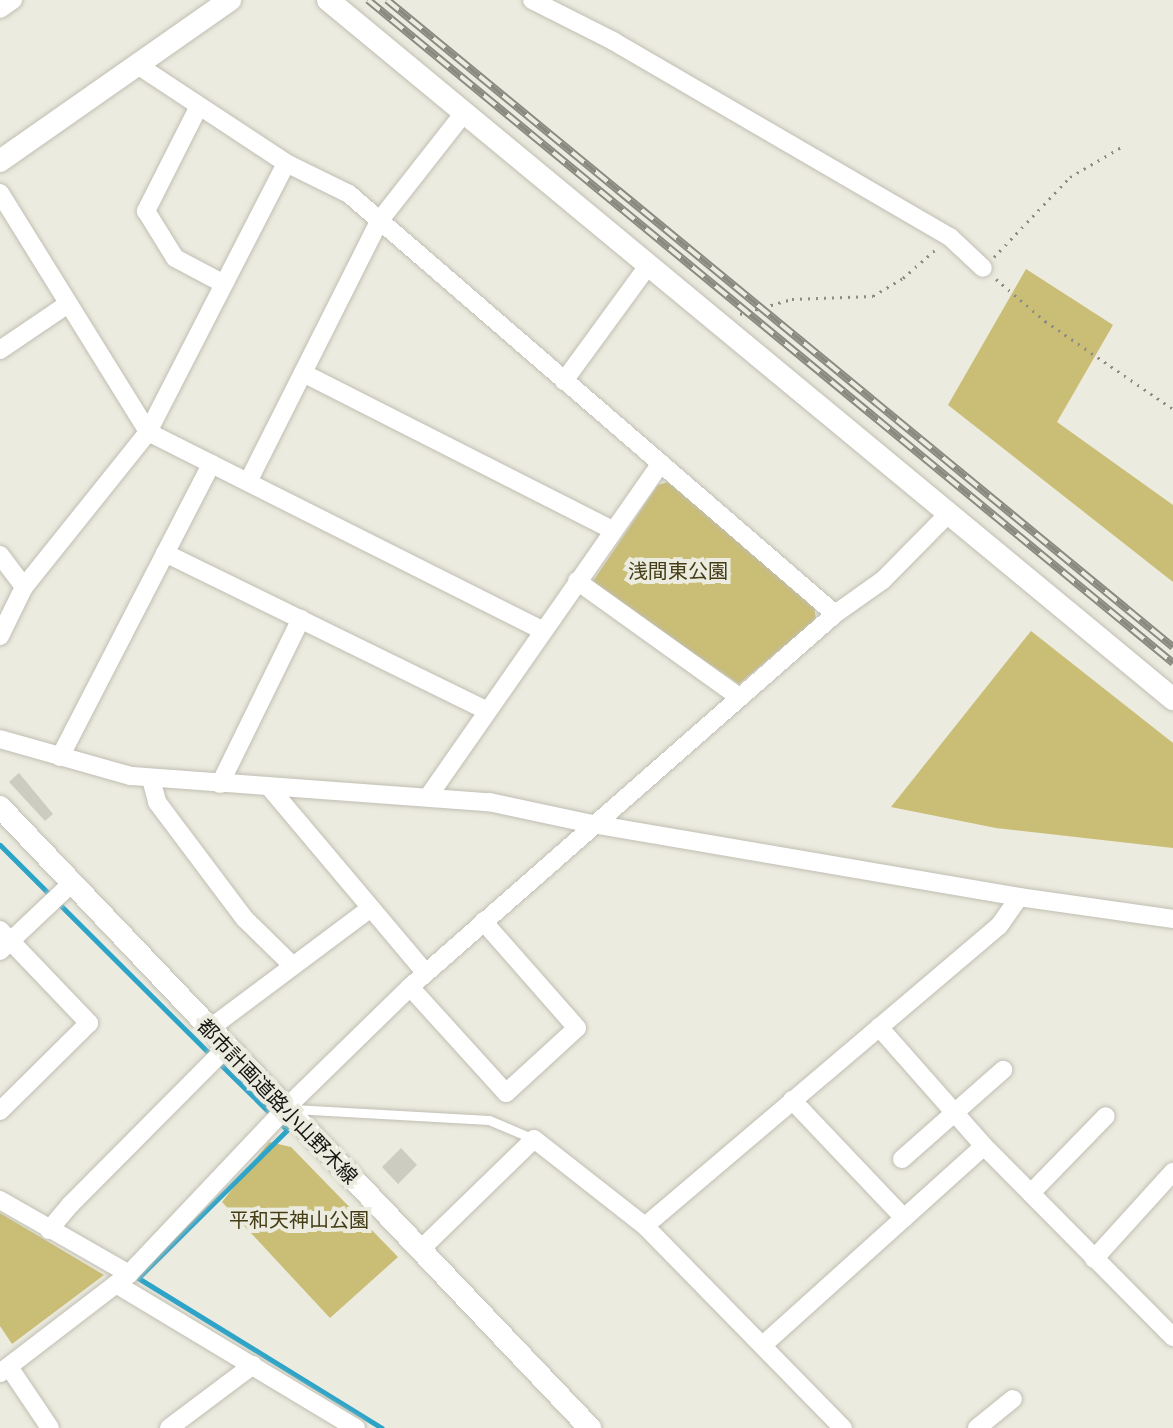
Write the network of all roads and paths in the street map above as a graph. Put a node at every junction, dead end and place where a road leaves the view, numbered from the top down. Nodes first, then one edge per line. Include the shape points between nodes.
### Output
1 (13, 0) edge
2 (230, 0) edge
3 (328, 0) edge
4 (532, 0) edge
5 (0, 9) edge
6 (139, 66) junction
7 (199, 106) junction
8 (464, 113) junction
9 (1123, 146) dead end
10 (0, 161) edge
11 (286, 163) junction
12 (0, 193) edge
13 (380, 220) junction
14 (950, 237) junction
15 (648, 266) junction
16 (983, 268) junction
17 (224, 284) junction
18 (68, 304) junction
19 (716, 320) junction
20 (0, 350) edge
21 (303, 373) junction
22 (564, 381) junction
23 (1173, 409) edge
24 (148, 432) junction
25 (661, 463) junction
26 (211, 464) junction
27 (248, 482) junction
28 (948, 514) junction
29 (612, 530) junction
30 (165, 553) junction
31 (0, 555) edge
32 (577, 581) junction
33 (24, 587) junction
34 (835, 614) junction
35 (301, 619) junction
36 (543, 631) junction
37 (0, 636) edge
38 (739, 697) junction
39 (1173, 699) edge
40 (487, 711) junction
41 (0, 739) edge
42 (60, 757) junction
43 (151, 779) junction
44 (220, 784) junction
45 (270, 788) junction
46 (428, 797) junction
47 (0, 807) edge
48 (592, 824) junction
49 (72, 883) junction
50 (1019, 897) junction
51 (371, 908) junction
52 (1173, 919) edge
53 (483, 921) junction
54 (4, 940) edge
55 (293, 966) junction
56 (426, 973) junction
57 (410, 987) junction
58 (879, 1027) junction
59 (209, 1029) junction
60 (227, 1047) junction
61 (1003, 1070) dead end
62 (792, 1100) junction
63 (285, 1109) junction
64 (0, 1111) edge
65 (953, 1113) junction
66 (1106, 1116) dead end
67 (534, 1139) junction
68 (984, 1146) junction
69 (902, 1159) dead end
70 (1173, 1172) edge
71 (1031, 1193) junction
72 (0, 1200) edge
73 (904, 1218) junction
74 (645, 1226) junction
75 (49, 1230) junction
76 (420, 1250) junction
77 (1094, 1259) junction
78 (123, 1279) junction
79 (1173, 1337) edge
80 (763, 1345) junction
81 (253, 1365) junction
82 (4, 1370) edge
83 (1013, 1399) dead end
84 (50, 1428) edge
85 (169, 1428) edge
86 (356, 1428) edge
87 (590, 1428) edge
88 (843, 1428) edge
89 (977, 1428) edge

1 - 5 street
2 - 6 street
3 - 8 street
4 - 14 street via 613,41
6 - 7 street
6 - 10 street
7 - 11 street
7 - 17 street via 146,211 175,258
8 - 13 street
8 - 15 street
9 - 16 path via 1070,177
11 - 13 street via 349,194
11 - 17 street
12 - 18 street
13 - 21 street
13 - 22 street
14 - 16 street
14 - 19 path via 873,296 792,299
15 - 19 street
15 - 22 street
16 - 23 path via 1045,321
17 - 24 street
18 - 20 street
18 - 24 street
19 - 28 street
21 - 27 street
21 - 29 street
22 - 25 street
24 - 26 street
24 - 33 street
25 - 29 street
25 - 34 street
26 - 27 street
26 - 30 street
27 - 36 street
28 - 34 street via 883,580
28 - 39 street
29 - 32 street
30 - 35 street
30 - 42 street
31 - 33 street
32 - 36 street
32 - 38 street
33 - 37 street
34 - 38 street
35 - 40 street
35 - 44 street
36 - 40 street
38 - 48 street
40 - 46 street
41 - 42 street
42 - 43 street
43 - 44 street
43 - 55 street via 157,802 245,919
44 - 45 street
45 - 46 street
45 - 51 street
46 - 48 street via 489,802
47 - 49 street, 都市計画道路小山野木線
48 - 50 street
48 - 53 street
49 - 54 street
49 - 59 street, 都市計画道路小山野木線
50 - 52 street
50 - 58 street via 999,926
51 - 55 street
51 - 56 street
53 - 56 street
53 - 57 street via 577,1028 506,1093
54 - 64 street via 89,1023
55 - 59 street
56 - 57 street
57 - 63 street
58 - 62 street
58 - 65 street
59 - 60 street, 都市計画道路小山野木線
60 - 63 street, 都市計画道路小山野木線
60 - 75 street
61 - 65 street
62 - 73 street
62 - 74 street
63 - 67 lane via 480,1119
63 - 76 street, 都市計画道路小山野木線
63 - 78 street
65 - 68 street
65 - 69 street
66 - 71 street
67 - 74 street
67 - 76 street
68 - 71 street
68 - 73 street
70 - 77 street
71 - 77 street
72 - 75 street
73 - 80 street
74 - 80 street
75 - 78 street
76 - 87 street, 都市計画道路小山野木線
77 - 79 street
78 - 81 street
78 - 82 street
80 - 88 street
81 - 85 street
81 - 86 street
82 - 84 street
83 - 89 street

